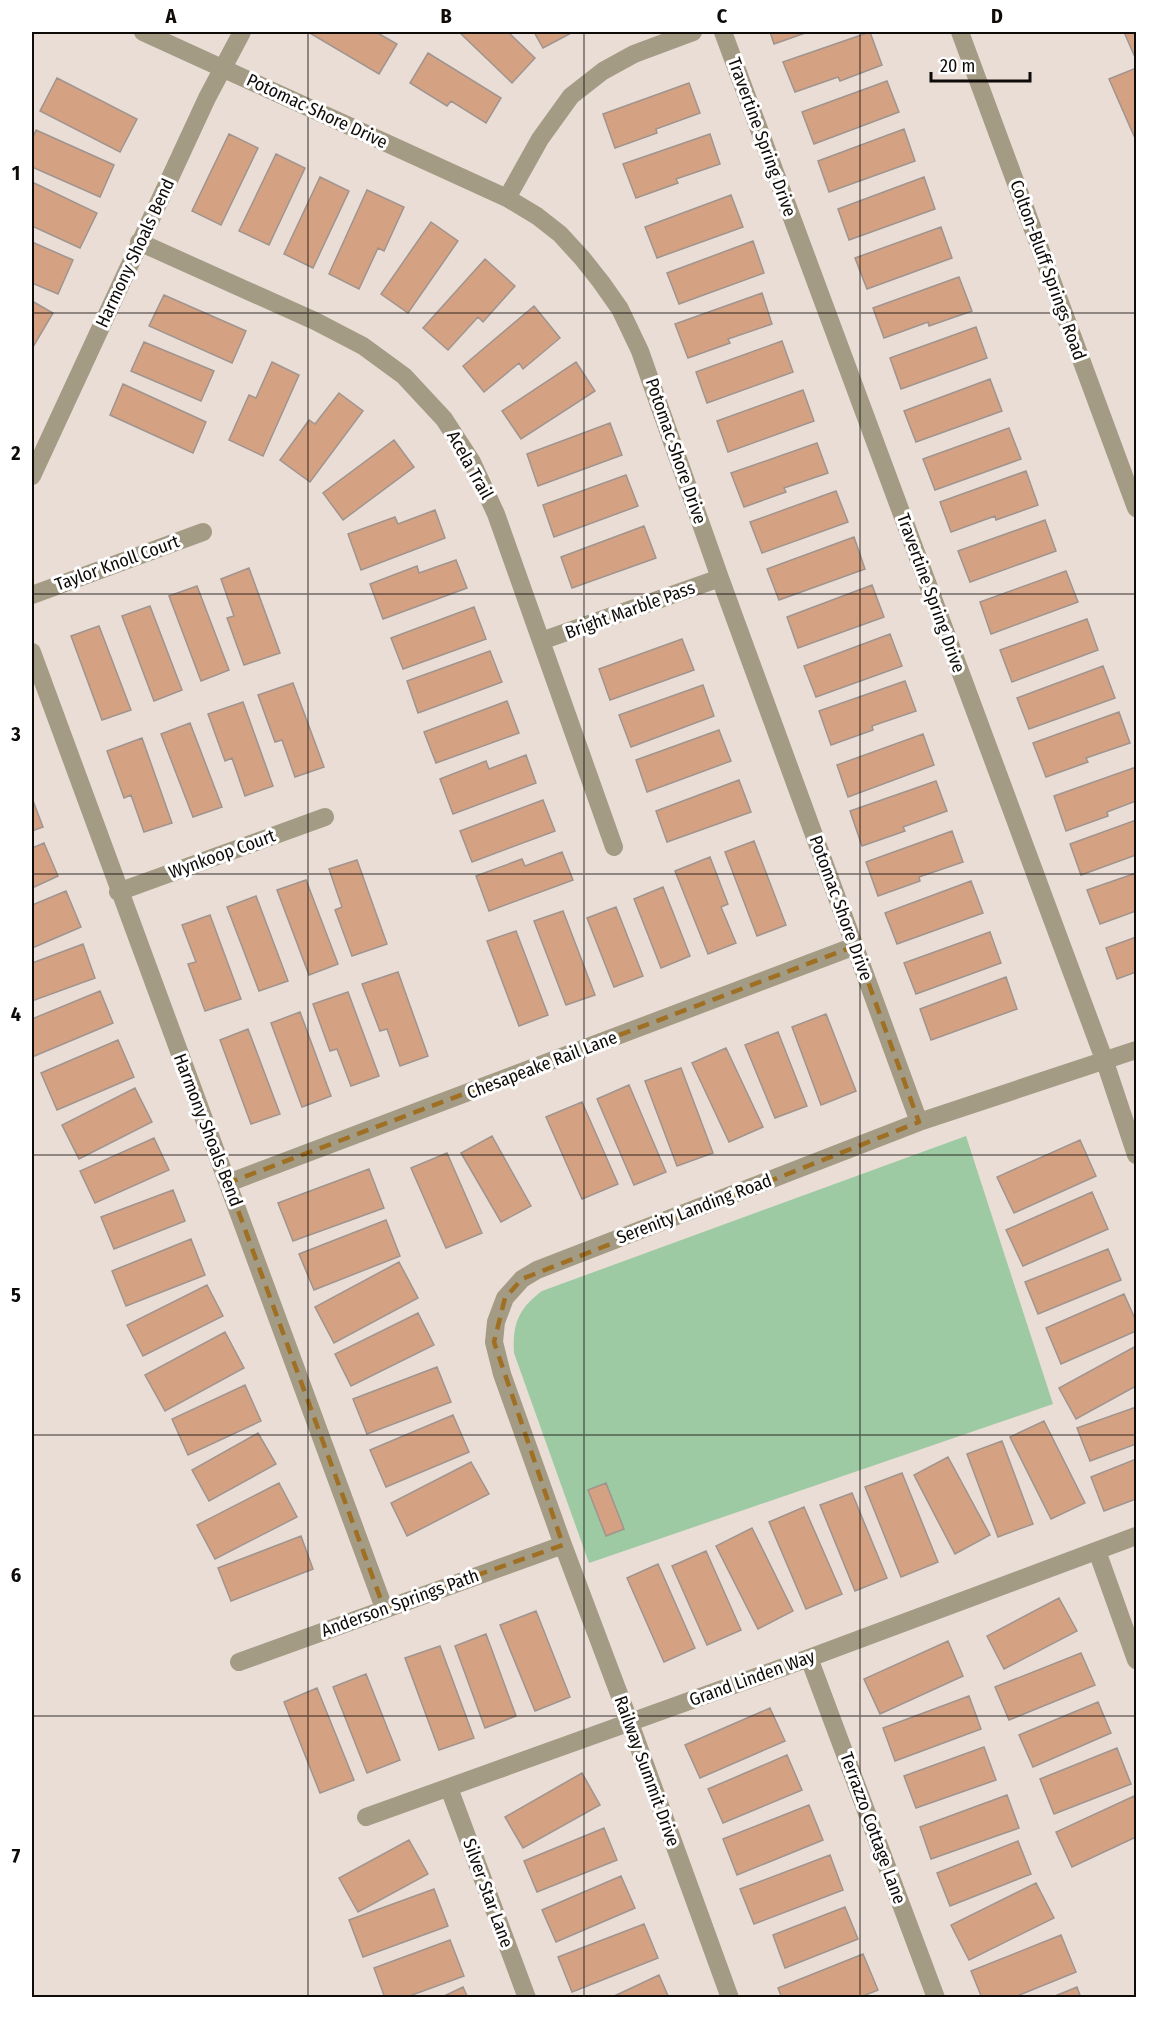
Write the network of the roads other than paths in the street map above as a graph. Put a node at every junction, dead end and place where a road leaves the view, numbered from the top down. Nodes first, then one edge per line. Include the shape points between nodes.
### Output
1 (143, 32) edge
2 (242, 32) edge
3 (693, 32) edge
4 (723, 32) edge
5 (960, 32) edge
6 (222, 67) junction
7 (507, 198) junction
8 (139, 242) junction
9 (32, 476) edge
10 (1137, 508) edge
11 (204, 532) dead end
12 (720, 578) junction
13 (32, 595) edge
14 (541, 641) junction
15 (32, 652) edge
16 (326, 817) dead end
17 (614, 848) dead end
18 (118, 892) junction
19 (855, 946) junction
20 (1137, 1050) edge
21 (1105, 1062) junction
22 (919, 1122) junction
23 (1137, 1155) edge
24 (228, 1183) junction
25 (1137, 1536) edge
26 (562, 1545) junction
27 (1097, 1551) junction
28 (384, 1608) junction
29 (809, 1658) junction
30 (1137, 1660) edge
31 (239, 1662) dead end
32 (630, 1723) junction
33 (449, 1788) junction
34 (366, 1817) dead end
35 (527, 1998) edge
36 (730, 1998) edge
37 (936, 1998) edge

1 - 6 street, Potomac Shore Drive
2 - 6 street, Harmony Shoals Bend
3 - 7 street via 634,54 603,71 571,96 540,139
4 - 21 street, Travertine Spring Drive
5 - 10 street, Colton-Bluff Springs Road
6 - 7 street, Potomac Shore Drive
6 - 8 street, Harmony Shoals Bend
7 - 12 street, Potomac Shore Drive via 560,234 620,309 644,360
8 - 9 street, Harmony Shoals Bend
8 - 14 street, Acela Trail via 315,321 363,346 404,376 444,419 472,462 496,514
11 - 13 street, Taylor Knoll Court
12 - 14 street, Bright Marble Pass
12 - 19 street, Potomac Shore Drive
14 - 17 street, Acela Trail
15 - 18 street, Harmony Shoals Bend
16 - 18 street, Wynkoop Court
18 - 24 street, Harmony Shoals Bend
19 - 22 street, Potomac Shore Drive
19 - 24 street, Chesapeake Rail Lane
20 - 21 street, Serenity Landing Road
21 - 22 street, Serenity Landing Road
21 - 23 street, Travertine Spring Drive
22 - 26 street, Serenity Landing Road via 537,1269 505,1298 494,1342
24 - 28 street, Harmony Shoals Bend
25 - 27 street, Grand Linden Way
26 - 28 street, Anderson Springs Path
26 - 32 street, Railway Summit Drive
27 - 29 street, Grand Linden Way
27 - 30 street
28 - 31 street, Anderson Springs Path
29 - 32 street, Grand Linden Way
29 - 37 street, Terrazzo Cottage Lane
32 - 33 street, Grand Linden Way
32 - 36 street, Railway Summit Drive
33 - 34 street, Grand Linden Way
33 - 35 street, Silver Star Lane

